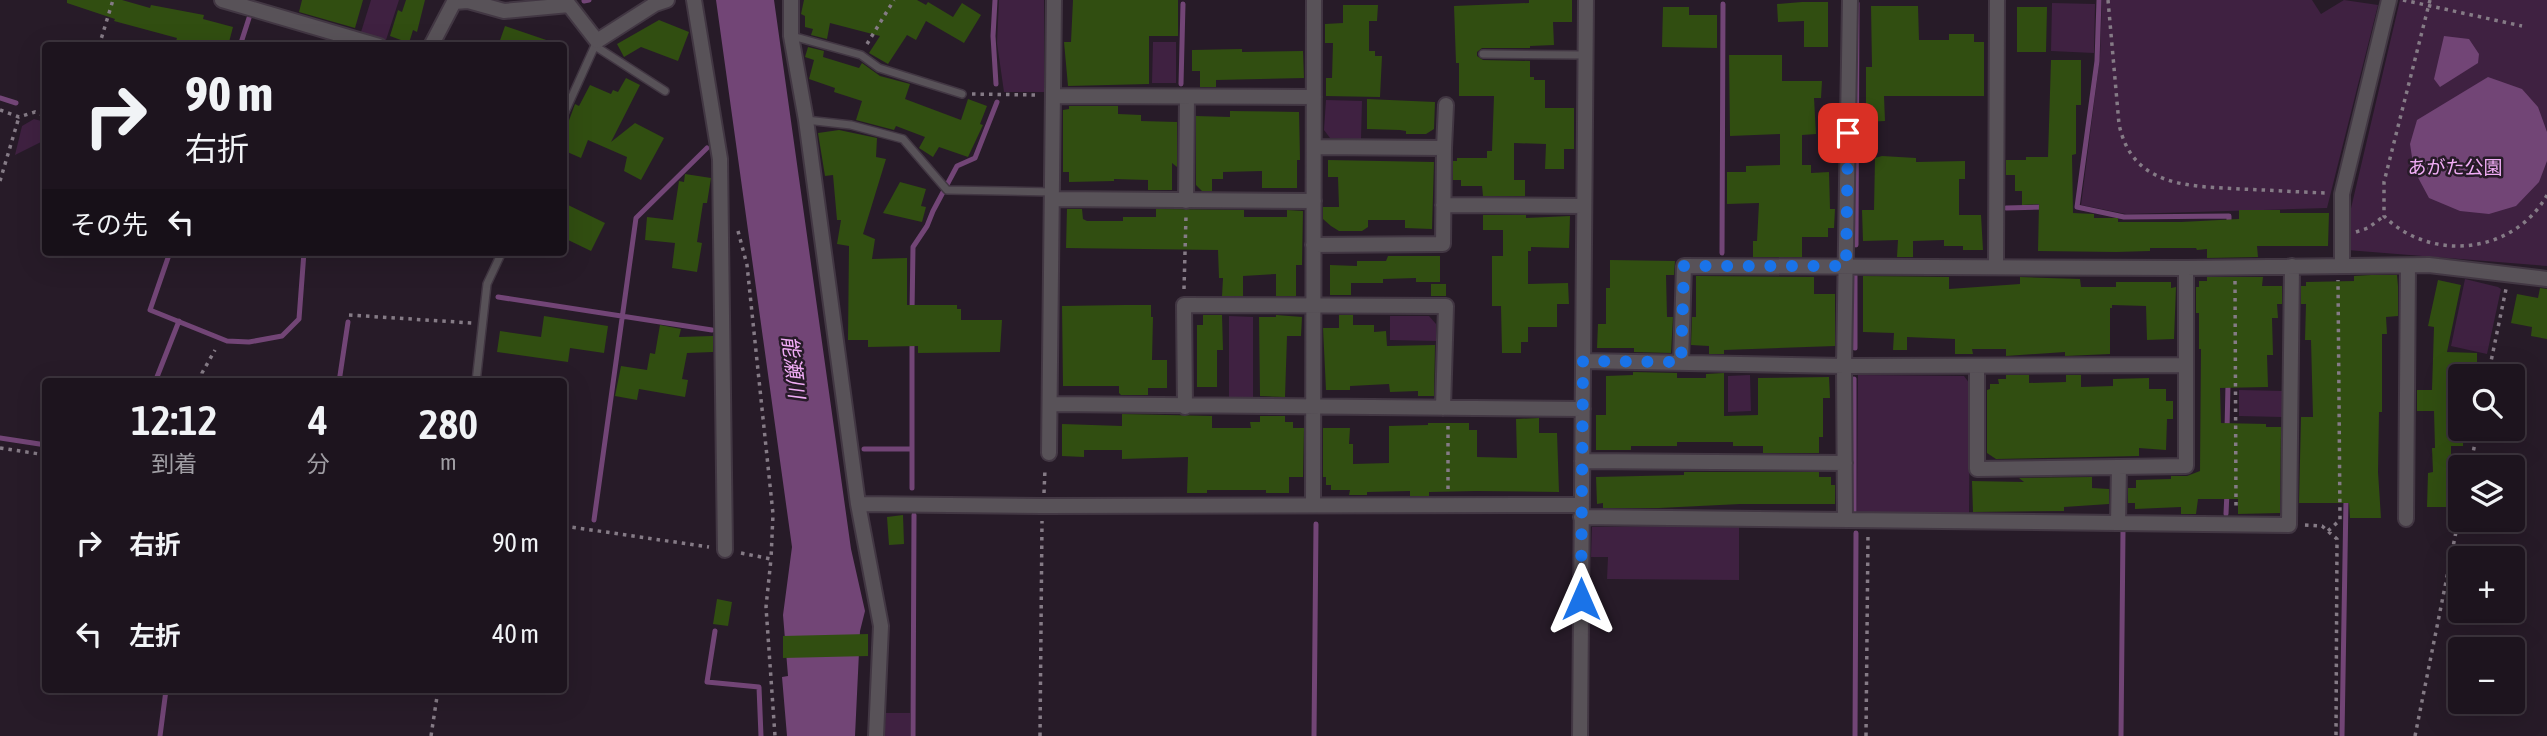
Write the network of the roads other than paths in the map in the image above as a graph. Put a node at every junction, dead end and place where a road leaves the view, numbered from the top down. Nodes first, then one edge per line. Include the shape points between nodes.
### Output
1 (222, 0) edge
2 (667, 0) edge
3 (694, 0) edge
4 (791, 0) edge
5 (1054, 0) edge
6 (1314, 0) edge
7 (1586, 0) edge
8 (1850, 0) edge
9 (1997, 0) edge
10 (2389, 0) edge
11 (791, 36) junction
12 (354, 42) edge
13 (433, 42) edge
14 (596, 43) junction
15 (1483, 54) dead end
16 (1585, 55) junction
17 (665, 91) dead end
18 (962, 94) road end
19 (1054, 96) junction
20 (1187, 97) junction
21 (1314, 97) junction
22 (1446, 104) dead end
23 (567, 107) edge
24 (806, 120) junction
25 (1314, 147) junction
26 (1444, 148) junction
27 (1053, 195) junction
28 (1186, 201) junction
29 (1314, 201) junction
30 (1443, 205) junction
31 (1584, 206) junction
32 (1313, 245) junction
33 (500, 256) edge
34 (2340, 265) junction
35 (1846, 266) junction
36 (1996, 266) junction
37 (2292, 266) junction
38 (2408, 266) junction
39 (2186, 268) junction
40 (2547, 279) edge
41 (1312, 307) junction
42 (1583, 361) junction
43 (1681, 362) junction
44 (2185, 365) junction
45 (1844, 366) junction
46 (1977, 366) junction
47 (477, 378) edge
48 (1051, 404) junction
49 (1185, 407) junction
50 (1313, 408) junction
51 (1446, 408) junction
52 (1583, 409) junction
53 (1049, 453) road end
54 (1582, 461) junction
55 (1845, 463) junction
56 (2119, 467) junction
57 (858, 504) junction
58 (1313, 505) junction
59 (1581, 511) junction
60 (1845, 519) junction
61 (2406, 519) dead end
62 (2119, 523) junction
63 (725, 550) road end
64 (876, 736) edge
65 (1580, 736) edge

1 - 12 street
2 - 14 street
3 - 63 street via 720,159
4 - 11 street
5 - 19 street
6 - 21 street
7 - 16 street
8 - 35 street
9 - 36 street
10 - 34 street via 2342,194
11 - 18 lane via 861,55 880,68
11 - 24 street
13 - 14 street via 454,2 468,1 504,11 569,5
14 - 17 lane
14 - 23 lane
15 - 16 lane
16 - 31 street
19 - 20 street
19 - 27 street
20 - 21 street
20 - 28 street
21 - 25 street
22 - 26 street
24 - 27 lane via 851,125 903,139 947,190
24 - 57 street
25 - 26 street
25 - 29 street
26 - 30 street
27 - 28 street
27 - 48 street
28 - 29 street
29 - 32 street
30 - 31 street
30 - 32 street via 1443,244
31 - 42 street
32 - 41 street
33 - 47 lane via 488,284
34 - 37 street
34 - 38 street
35 - 36 street
35 - 43 street via 1684,266
35 - 45 street
36 - 39 street
37 - 39 street
37 - 62 street via 2289,525
38 - 40 street
38 - 61 street
39 - 44 street
41 - 49 street via 1184,305
41 - 50 street
41 - 51 street via 1446,306
42 - 43 street
42 - 52 street
43 - 45 street
44 - 46 street
44 - 56 street via 2186,466
45 - 46 street
45 - 55 street
46 - 56 street via 1977,469
48 - 49 street
48 - 53 street
49 - 50 street
50 - 51 street
50 - 58 street
51 - 52 street
52 - 54 street
54 - 55 street
54 - 59 street
55 - 60 street
56 - 62 street
57 - 58 street
57 - 64 street via 881,626
58 - 59 street
59 - 60 street
59 - 65 street
60 - 62 street

